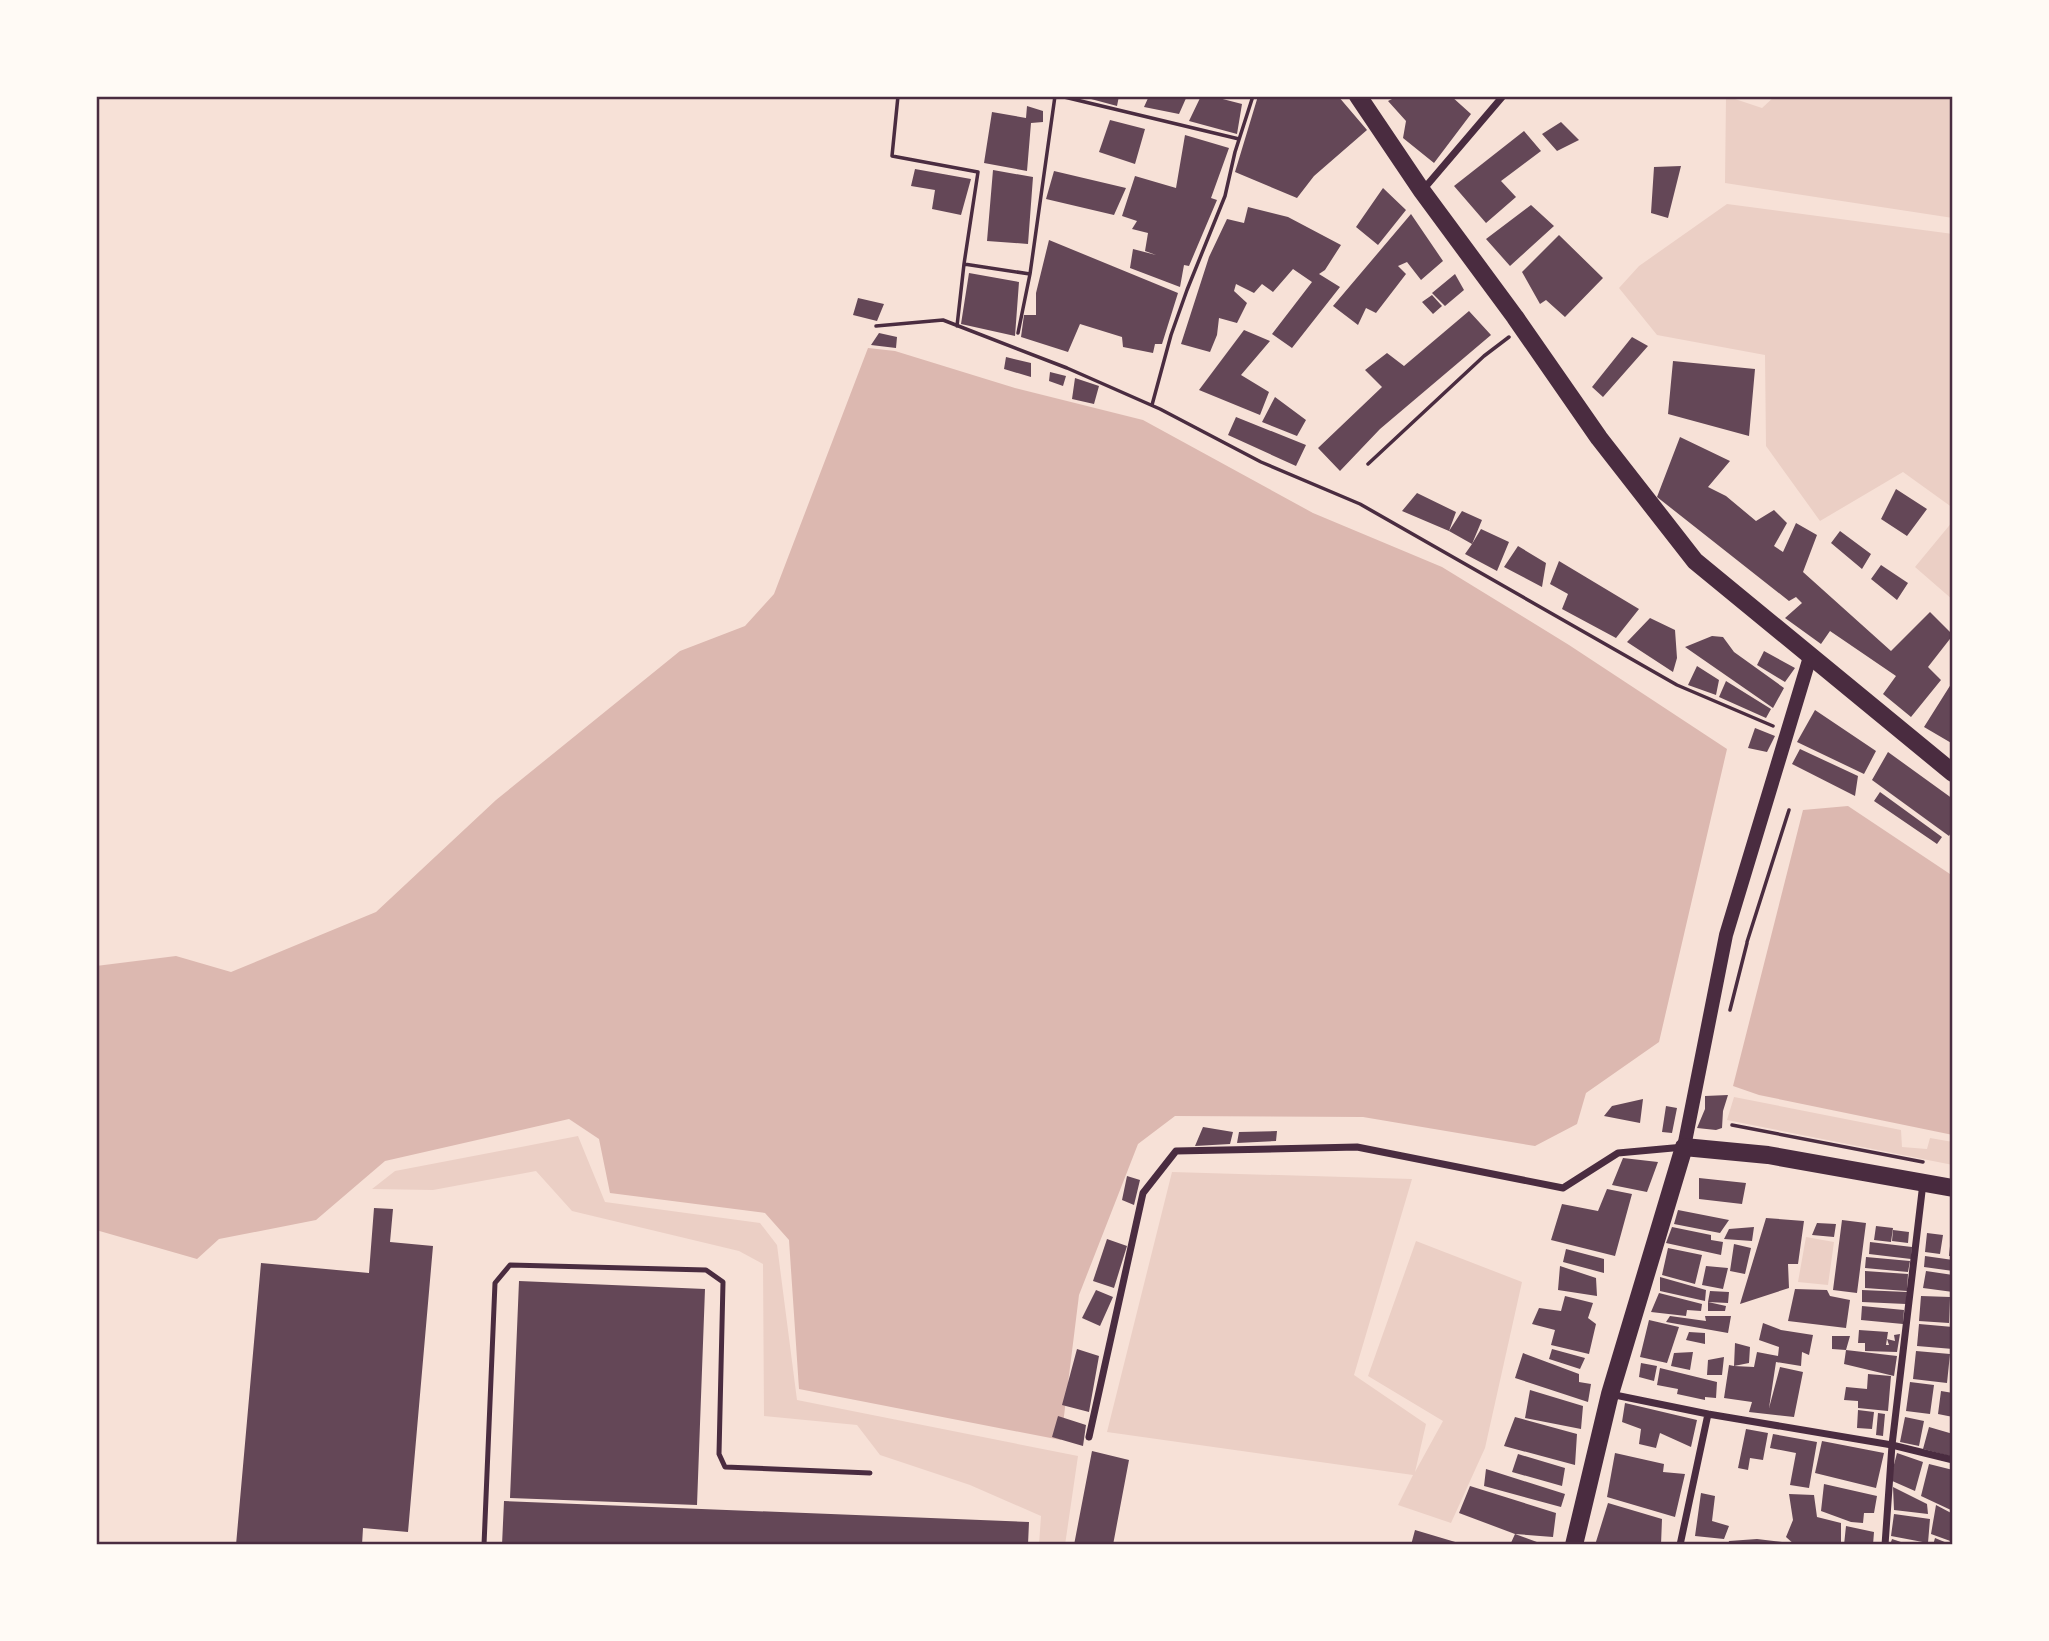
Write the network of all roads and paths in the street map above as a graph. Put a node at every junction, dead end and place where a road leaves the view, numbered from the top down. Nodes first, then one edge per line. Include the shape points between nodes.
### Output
1 (898, 96) edge
2 (1058, 96) edge
3 (1253, 96) edge
4 (1358, 96) edge
5 (1503, 96) edge
6 (1239, 139) junction
7 (1422, 191) junction
8 (964, 264) junction
9 (1030, 274) junction
10 (876, 326) dead end
11 (957, 326) junction
12 (1522, 327) junction
13 (1018, 332) dead end
14 (1152, 405) junction
15 (1368, 464) dead end
16 (1810, 657) junction
17 (1788, 732) junction
18 (1953, 773) edge
19 (1789, 810) dead end
20 (1747, 943) dead end
21 (1732, 1125) dead end
22 (1684, 1147) junction
23 (1927, 1163) dead end
24 (1923, 1182) junction
25 (1953, 1188) edge
26 (1610, 1394) junction
27 (1708, 1414) junction
28 (1089, 1437) dead end
29 (1892, 1445) junction
30 (1953, 1460) edge
31 (870, 1473) dead end
32 (484, 1545) edge
33 (1574, 1545) edge
34 (1680, 1545) edge
35 (1885, 1545) edge

1 - 8 path via 892,156 978,172
2 - 6 path
2 - 9 path
3 - 6 path
4 - 7 main road
5 - 7 street
6 - 14 path via 1225,196 1187,290
7 - 12 main road
8 - 9 path
8 - 11 path
9 - 13 path
10 - 11 path via 943,320
11 - 14 path
12 - 15 path via 1484,356
12 - 16 main road via 1599,438 1695,561
14 - 17 path via 1261,462 1360,505 1677,685
16 - 17 main road
16 - 18 main road
17 - 22 main road via 1726,935
19 - 20 path
21 - 23 path
22 - 24 main road via 1768,1155
22 - 26 main road
22 - 28 street via 1618,1153 1563,1188 1357,1147 1176,1151 1143,1194
24 - 25 main road
24 - 29 street
26 - 27 street
26 - 33 main road
27 - 29 street
27 - 34 street
29 - 30 street
29 - 35 street
31 - 32 lane via 725,1468 719,1454 723,1282 706,1270 510,1265 495,1283

